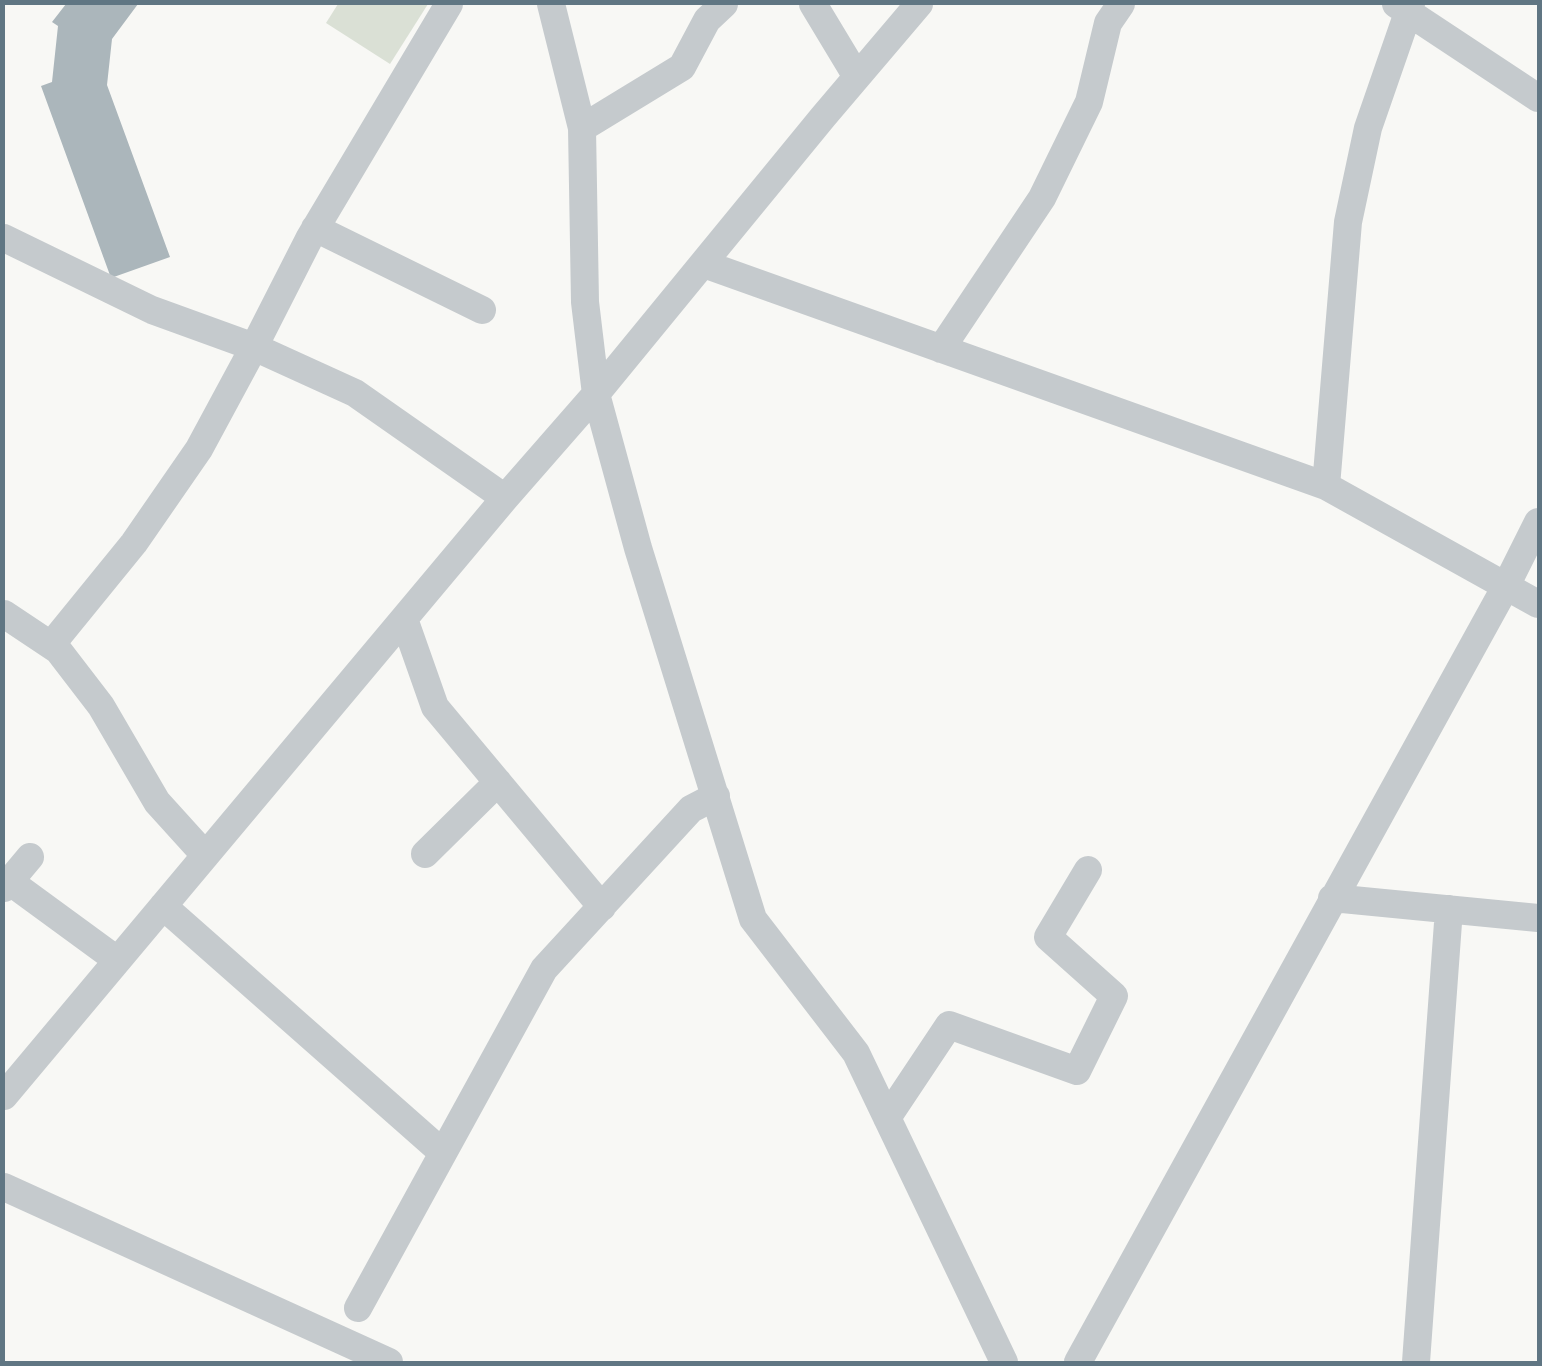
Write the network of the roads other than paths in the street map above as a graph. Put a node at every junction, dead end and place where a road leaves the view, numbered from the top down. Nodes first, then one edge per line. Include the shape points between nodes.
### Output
1 (449, 4) edge
2 (551, 4) edge
3 (724, 4) edge
4 (813, 4) edge
5 (919, 4) edge
6 (1121, 4) edge
7 (1405, 6) edge
8 (857, 77) junction
9 (1538, 98) edge
10 (582, 128) junction
11 (314, 228) junction
12 (4, 238) edge
13 (704, 264) junction
14 (482, 310) dead end
15 (254, 347) junction
16 (942, 349) junction
17 (596, 394) junction
18 (1326, 486) junction
19 (505, 498) junction
20 (1538, 522) edge
21 (1506, 586) junction
22 (1538, 604) edge
23 (5, 618) edge
24 (404, 619) junction
25 (51, 645) junction
26 (498, 782) junction
27 (716, 796) junction
28 (425, 854) dead end
29 (205, 855) junction
30 (30, 857) dead end
31 (1088, 870) dead end
32 (6, 885) edge
33 (1332, 898) junction
34 (163, 906) junction
35 (602, 906) junction
36 (1449, 909) junction
37 (1538, 918) edge
38 (117, 960) junction
39 (4, 1096) edge
40 (887, 1118) junction
41 (443, 1153) junction
42 (4, 1187) edge
43 (358, 1308) dead end
44 (389, 1362) edge
45 (1004, 1362) edge
46 (1078, 1362) edge
47 (1416, 1362) edge

1 - 11 street
2 - 10 street
3 - 10 street via 707,20 682,68
4 - 8 street
5 - 8 street
6 - 16 street via 1108,23 1090,102 1042,198
7 - 9 street
7 - 18 street via 1368,128 1348,222
8 - 13 street
10 - 17 street via 585,302
11 - 14 street
11 - 15 street
12 - 15 street via 152,310
13 - 16 street
13 - 17 street
15 - 19 street via 355,393
15 - 25 street via 199,449 134,543
16 - 18 street
17 - 19 street
17 - 27 street via 638,548
18 - 21 street
19 - 24 street
20 - 21 street
21 - 22 street
21 - 33 street
23 - 25 street
24 - 26 street via 436,707
24 - 29 street
25 - 29 street via 101,706 157,802
26 - 28 street
26 - 35 street
27 - 35 street via 692,809
27 - 40 street via 753,919 856,1053
29 - 34 street
30 - 32 street
31 - 40 street via 1048,937 1114,996 1078,1071 949,1025
32 - 38 street
33 - 36 street
33 - 46 street
34 - 38 street
34 - 41 street
35 - 41 street via 544,969
36 - 37 street
36 - 47 street
38 - 39 street
40 - 45 street
41 - 43 street
42 - 44 street

